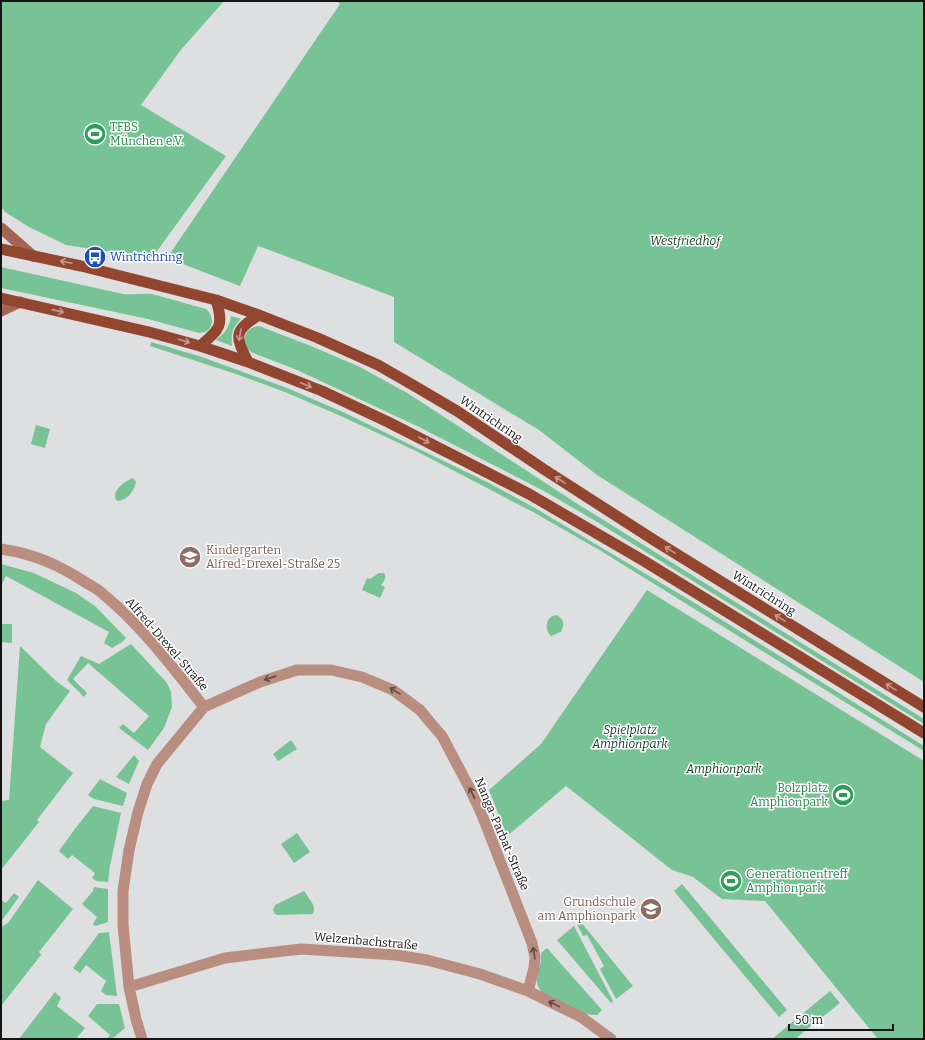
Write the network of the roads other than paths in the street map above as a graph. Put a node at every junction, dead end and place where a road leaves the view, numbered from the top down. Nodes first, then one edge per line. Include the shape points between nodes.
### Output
1 (1, 228) edge
2 (1, 249) edge
3 (33, 256) junction
4 (1, 298) edge
5 (216, 300) junction
6 (20, 302) junction
7 (1, 311) edge
8 (259, 315) junction
9 (200, 346) junction
10 (248, 362) junction
11 (1, 549) edge
12 (204, 707) junction
13 (924, 707) edge
14 (924, 733) edge
15 (129, 987) junction
16 (528, 991) junction
17 (142, 1039) edge
18 (611, 1039) edge

1 - 3 main road
2 - 3 main road, Wintrichring
5 -> 3 main road, Wintrichring
4 - 6 main road
5 - 8 main road, Wintrichring
5 - 9 main road via 220,313 218,328
6 - 7 main road
6 -> 9 main road
8 -> 10 main road via 239,332 240,346
13 -> 8 main road, Wintrichring via 657,542 418,388 378,365
9 - 10 main road
10 -> 14 main road via 368,412 529,494 644,561
11 - 12 street, Alfred-Drexel-Straße via 44,559 102,592 126,614
12 - 15 street, Nanga-Parbat-Straße via 157,764 138,812 123,892 123,925
16 -> 12 street, Nanga-Parbat-Straße via 535,956 529,935 469,787 442,736 420,710 394,690 362,677 331,670 297,670 286,673
15 - 16 street, Welzenbachstraße via 225,958 301,949 396,955 427,960 480,974
15 - 17 street, Nanga-Parbat-Straße
18 -> 16 street, Welzenbachstraße via 581,1017

